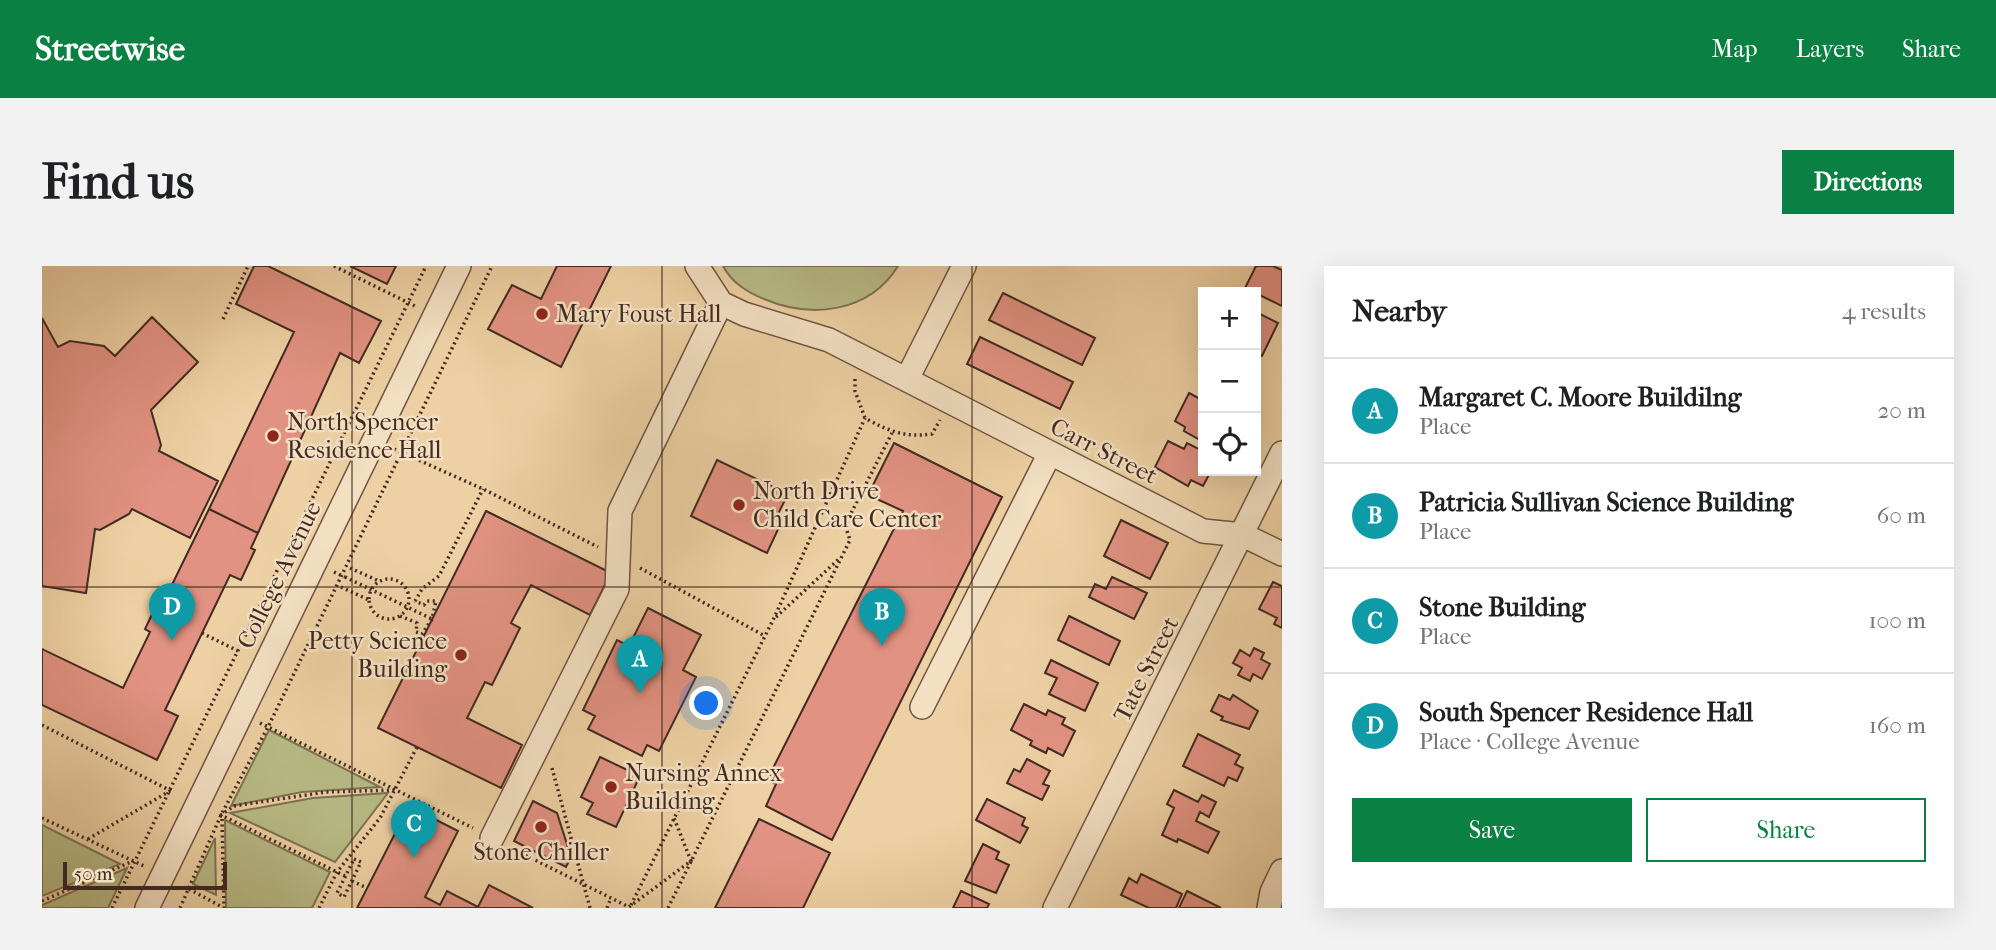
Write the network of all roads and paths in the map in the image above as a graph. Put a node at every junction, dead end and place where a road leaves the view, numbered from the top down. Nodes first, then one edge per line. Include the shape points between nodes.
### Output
1 (248, 266) edge
2 (334, 266) edge
3 (426, 266) edge
4 (460, 266) edge
5 (492, 266) edge
6 (697, 266) edge
7 (964, 266) edge
8 (409, 303) junction
9 (721, 303) junction
10 (435, 316) junction
11 (223, 319) dead end
12 (462, 328) junction
13 (862, 357) junction
14 (907, 379) junction
15 (950, 403) junction
16 (864, 418) junction
17 (348, 427) junction
18 (892, 433) junction
19 (374, 440) junction
20 (401, 452) junction
21 (1050, 453) junction
22 (1282, 453) edge
23 (483, 489) junction
24 (1243, 535) junction
25 (1282, 554) edge
26 (842, 556) junction
27 (618, 557) junction
28 (350, 568) dead end
29 (345, 577) dead end
30 (379, 581) junction
31 (341, 587) dead end
32 (409, 598) junction
33 (369, 600) junction
34 (415, 601) junction
35 (400, 616) junction
36 (774, 618) junction
37 (432, 619) junction
38 (202, 633) dead end
39 (765, 636) junction
40 (238, 651) junction
41 (215, 700) junction
42 (922, 707) dead end
43 (241, 714) junction
44 (42, 725) edge
45 (268, 727) junction
46 (544, 734) junction
47 (417, 747) dead end
48 (171, 790) junction
49 (397, 790) junction
50 (198, 804) junction
51 (222, 815) junction
52 (42, 818) edge
53 (674, 818) junction
54 (492, 838) junction
55 (88, 839) junction
56 (134, 861) junction
57 (691, 861) junction
58 (1282, 871) edge
59 (337, 872) junction
60 (163, 875) junction
61 (345, 876) junction
62 (352, 881) junction
63 (585, 885) junction
64 (367, 888) dead end
65 (189, 889) junction
66 (611, 898) junction
67 (42, 901) edge
68 (113, 907) edge
69 (147, 908) edge
70 (180, 908) edge
71 (224, 908) edge
72 (319, 908) edge
73 (590, 908) edge
74 (607, 908) edge
75 (629, 908) edge
76 (668, 908) edge
77 (1055, 908) edge
78 (1269, 908) edge

1 - 11 path
2 - 8 path
3 - 8 path
4 - 10 street, College Avenue
5 - 12 path
6 - 9 street
7 - 14 street
8 - 10 path
8 - 17 path
9 - 13 street, Carr Street via 830,340
9 - 27 street via 626,496 618,528
10 - 12 path
10 - 19 street, College Avenue
12 - 20 path
13 - 14 street, Carr Street
13 - 16 path via 855,391
14 - 15 street, Carr Street
15 - 18 path via 932,434
15 - 21 street, Carr Street
16 - 18 path
16 - 36 path
17 - 19 path
17 - 40 path
18 - 26 path via 845,525 850,540
19 - 20 path
19 - 43 street, College Avenue
20 - 23 path
20 - 45 path
21 - 24 street, Carr Street via 1203,531
21 - 42 street
22 - 24 street, Tate Street
23 - 27 path
23 - 34 path via 439,576
24 - 25 street, Carr Street
24 - 77 street, Tate Street
26 - 36 path
26 - 57 path
27 - 39 path
27 - 46 street via 617,589
28 - 30 path
29 - 37 path, bridge
30 - 32 path via 399,581
30 - 33 path
31 - 33 path
32 - 34 path
32 - 35 path
33 - 35 path via 381,617
34 - 37 path via 424,605 436,601
35 - 37 path via 417,623 419,634
36 - 39 path
38 - 40 path
39 - 53 path
40 - 41 path
41 - 43 path
41 - 48 path
43 - 45 path
43 - 50 street, College Avenue
44 - 48 path
45 - 49 path
45 - 51 path
46 - 54 street
46 - 63 path
47 - 49 path
48 - 50 path
48 - 55 path
48 - 56 path
49 - 51 path via 326,792 234,806
49 - 54 path
49 - 59 path
50 - 51 path
50 - 60 street, College Avenue
51 - 59 path
51 - 65 path
51 - 71 path
52 - 55 path
53 - 57 path
53 - 75 path
54 - 63 path
55 - 56 path
56 - 60 path
56 - 67 path
56 - 68 path
57 - 75 path
57 - 76 path
58 - 78 street
59 - 61 path
59 - 72 path
60 - 65 path
60 - 69 street, College Avenue
61 - 62 path via 337,893 344,897
61 - 62 path via 354,859 361,862
62 - 64 path
63 - 66 path
63 - 73 path
65 - 70 path
65 - 71 path
66 - 74 path
66 - 75 path

